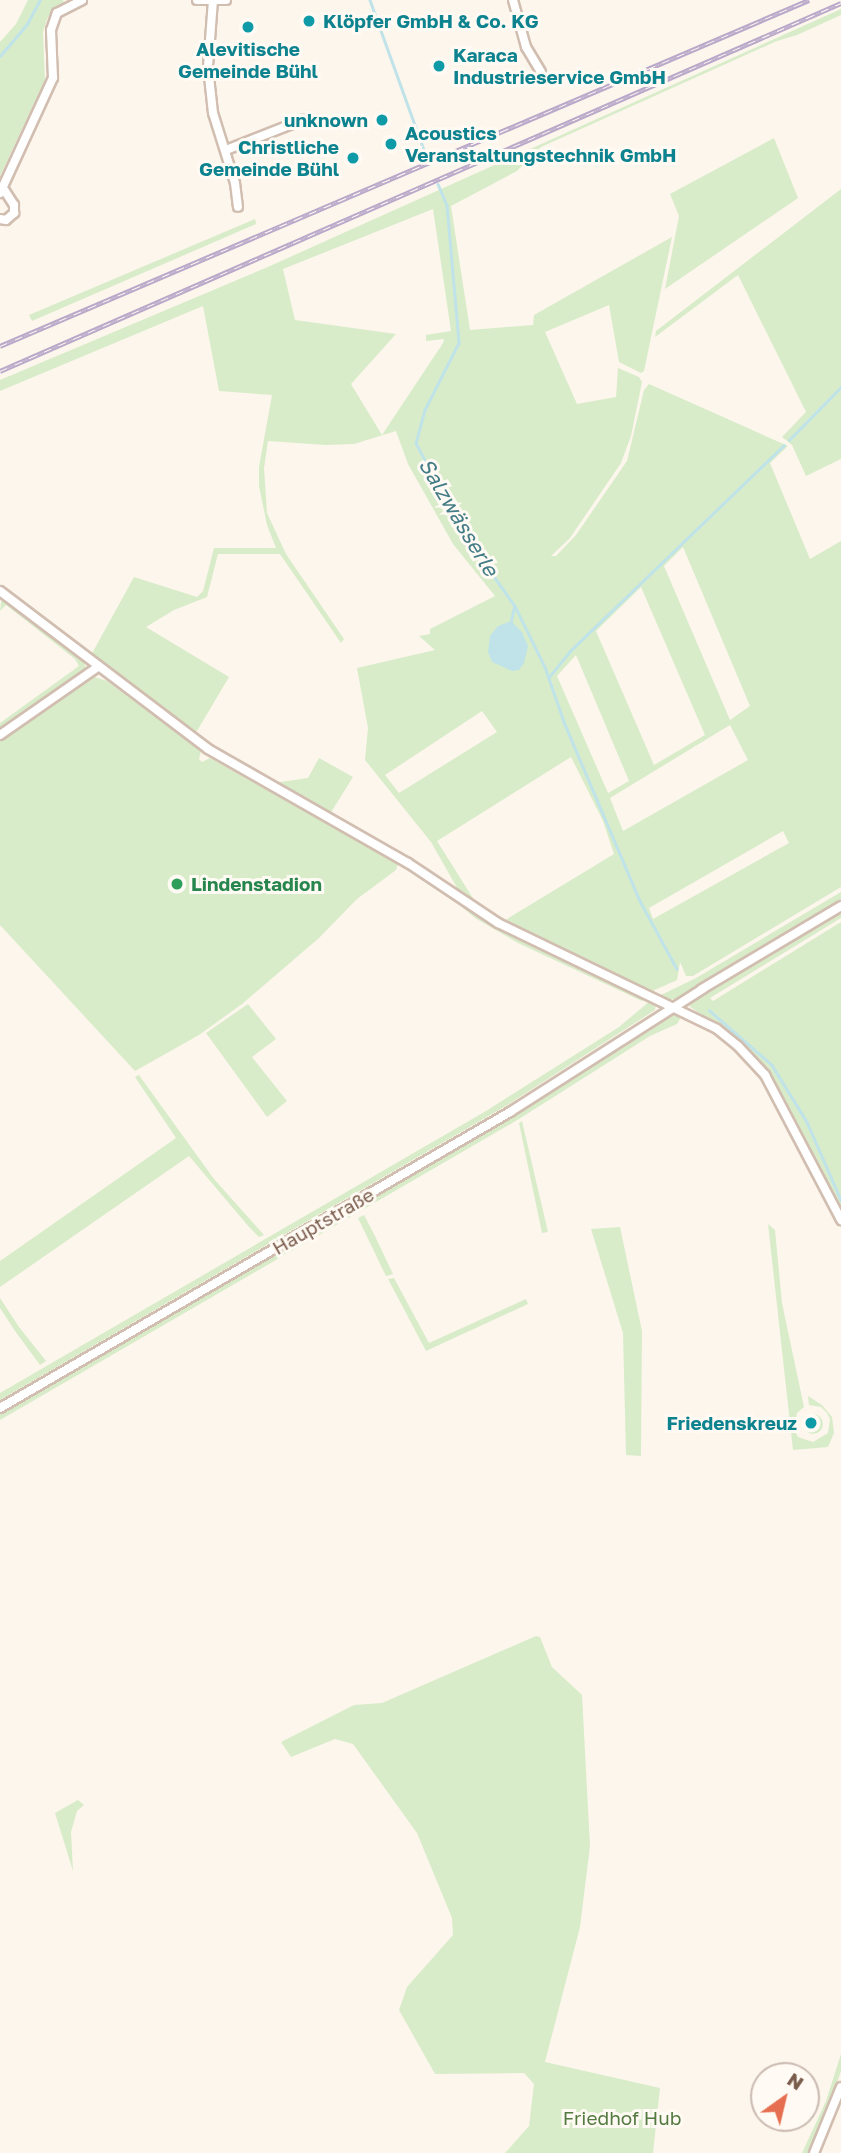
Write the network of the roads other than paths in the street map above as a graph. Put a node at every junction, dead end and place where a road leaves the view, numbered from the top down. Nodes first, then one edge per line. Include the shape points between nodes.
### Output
1 (82, 0) edge
2 (197, 0) edge
3 (226, 0) edge
4 (513, 0) edge
5 (213, 1) edge
6 (541, 72) dead end
7 (302, 120) dead end
8 (226, 150) junction
9 (2, 191) edge
10 (237, 207) dead end
11 (0, 219) edge
12 (0, 591) edge
13 (98, 667) junction
14 (0, 735) edge
15 (841, 906) edge
16 (672, 1007) junction
17 (841, 1220) edge
18 (0, 1408) edge
19 (841, 2087) edge
20 (814, 2153) edge

1 - 9 street via 57,13 51,30 52,78
2 - 5 street
3 - 5 street
4 - 6 street via 526,47
5 - 8 street via 208,67 213,113
7 - 8 street
8 - 10 street
9 - 11 street via 14,205 14,213
12 - 13 street
13 - 14 street
13 - 16 street via 208,749 408,863 464,904
15 - 16 street, Hauptstraße
16 - 17 street via 717,1029 765,1075
16 - 18 street, Hauptstraße via 510,1112
19 - 20 street

